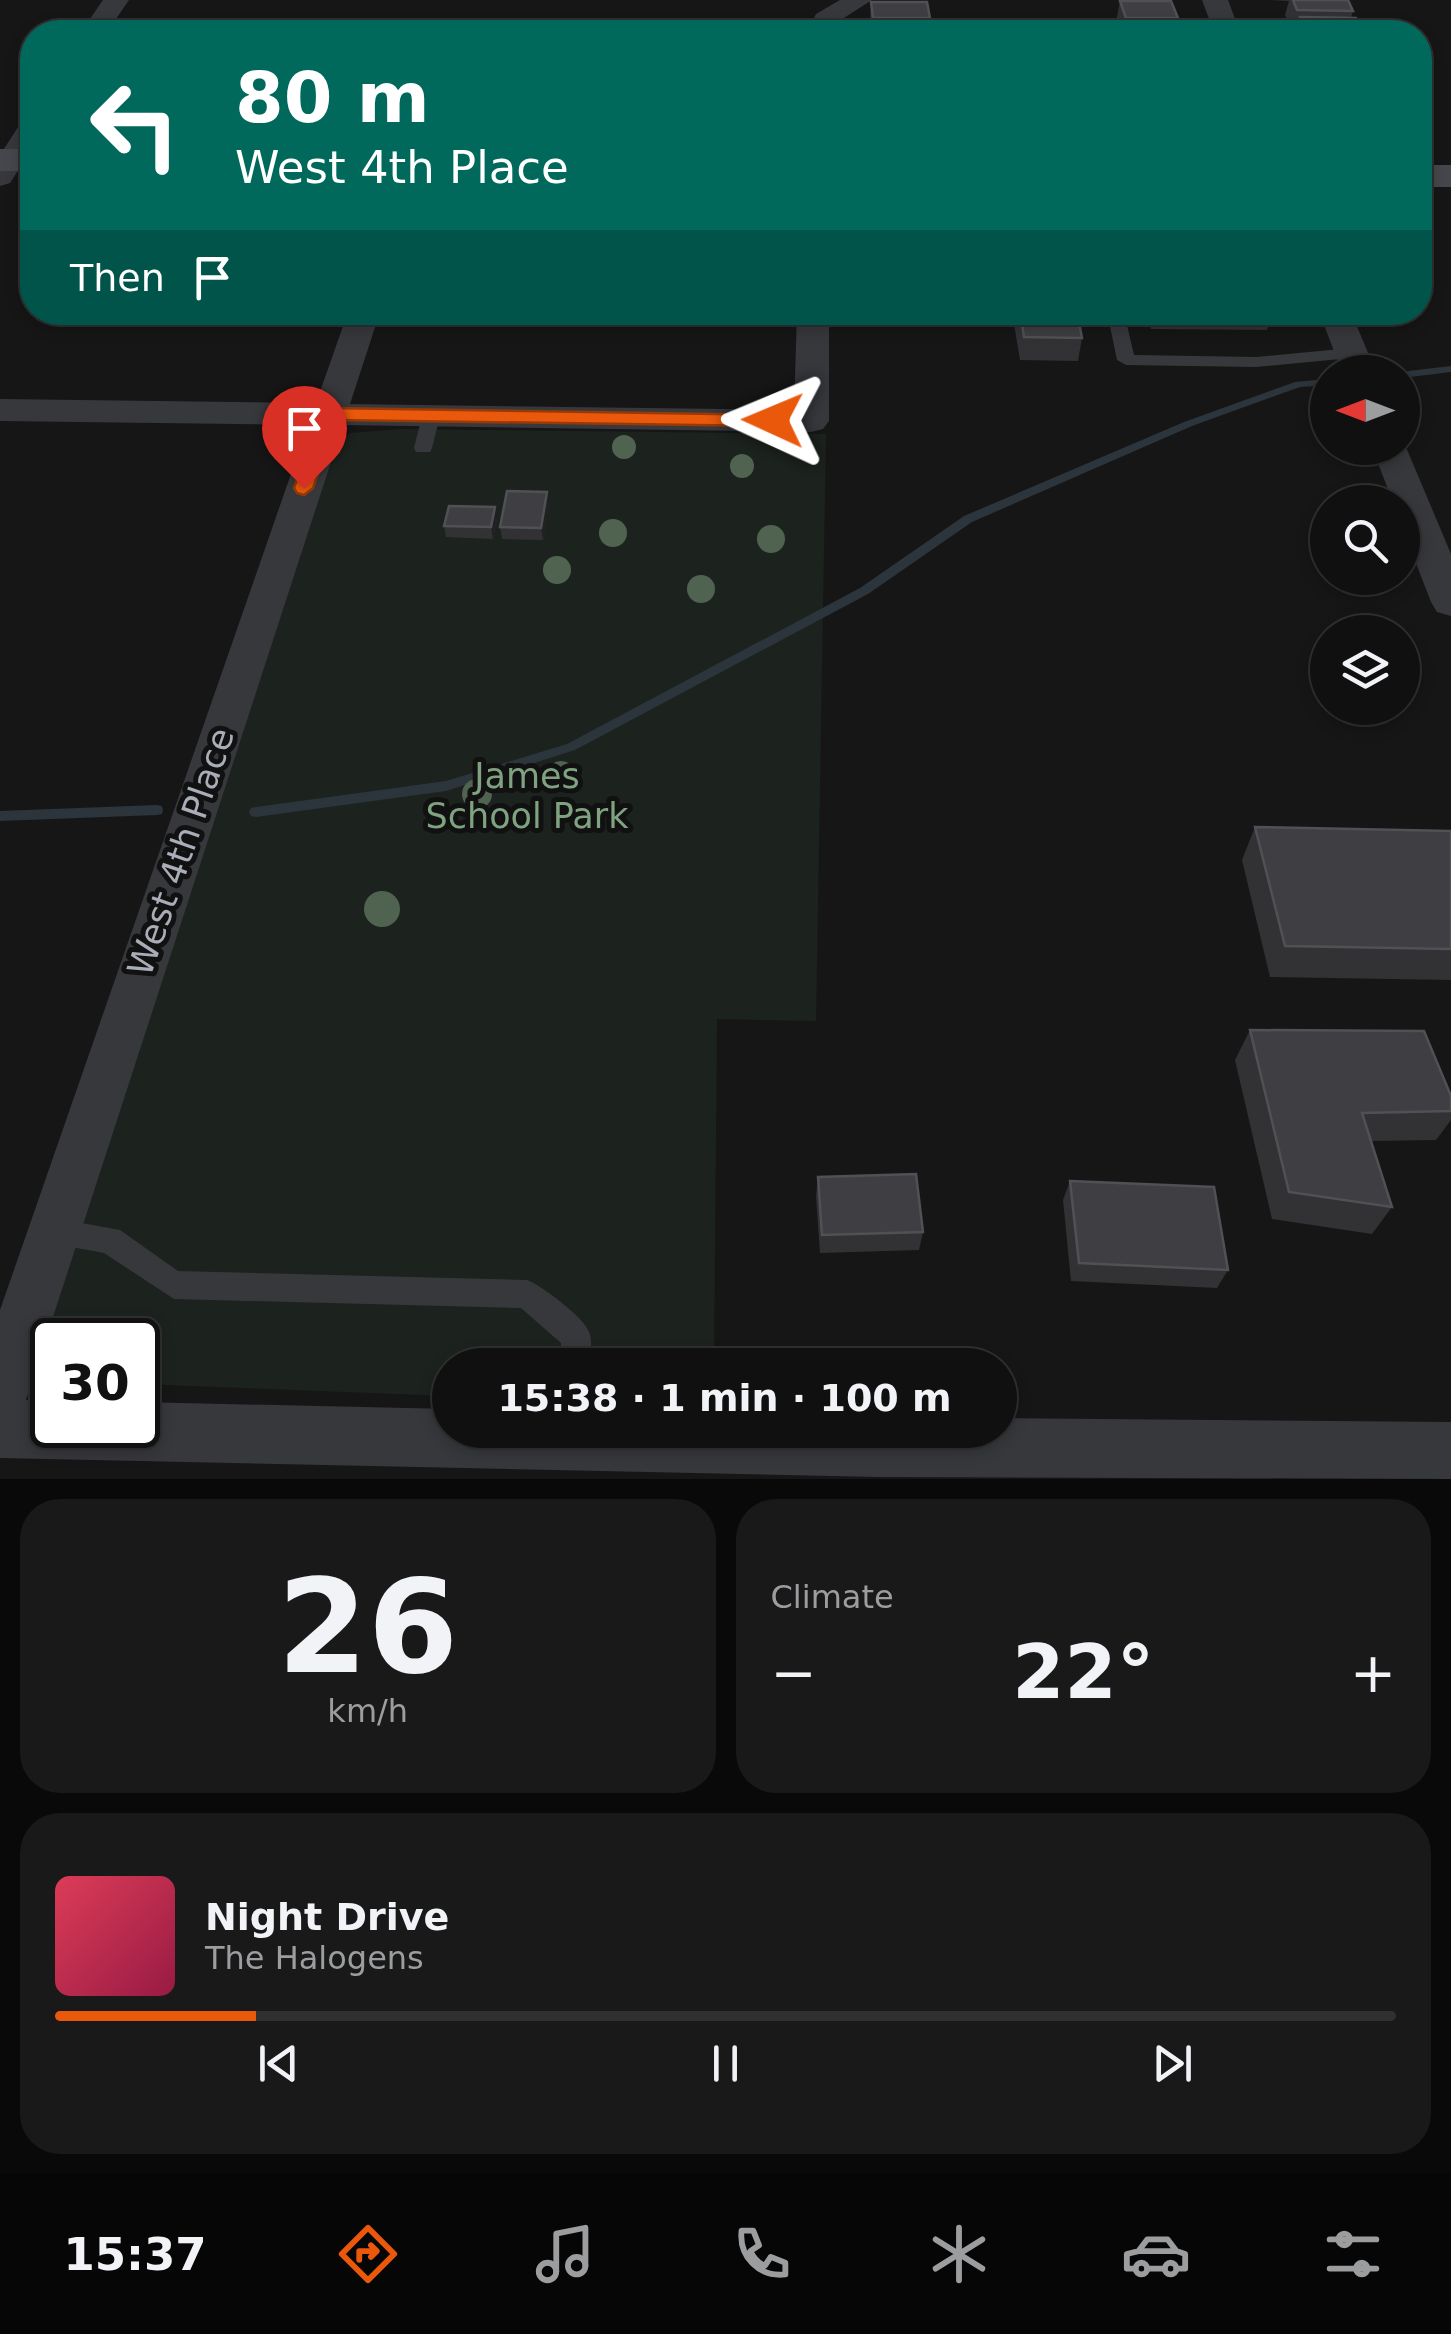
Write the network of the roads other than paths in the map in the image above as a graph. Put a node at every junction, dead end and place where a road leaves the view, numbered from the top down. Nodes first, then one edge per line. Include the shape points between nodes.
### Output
1 (859, 0) edge
2 (825, 20) edge
3 (359, 325) edge
4 (813, 325) edge
5 (1117, 325) edge
6 (1340, 325) edge
7 (1352, 355) edge
8 (1310, 363) edge
9 (0, 410) edge
10 (328, 414) junction
11 (1397, 465) edge
12 (1451, 602) edge
13 (54, 1232) junction
14 (576, 1348) edge
15 (0, 1393) edge
16 (0, 1429) edge
17 (432, 1434) edge
18 (709, 1448) edge
19 (1451, 1452) edge
20 (878, 1463) edge

1 - 2 street
3 - 10 street, West 4th Place
4 - 10 street via 811,421 427,432
5 - 8 lane via 1126,360
6 - 7 street
9 - 10 street
10 - 13 street, West 4th Place
11 - 12 street
13 - 14 lane via 110,1240 174,1285 527,1294 576,1336
13 - 15 street, West 4th Place
16 - 17 street
18 - 20 street
19 - 20 street

